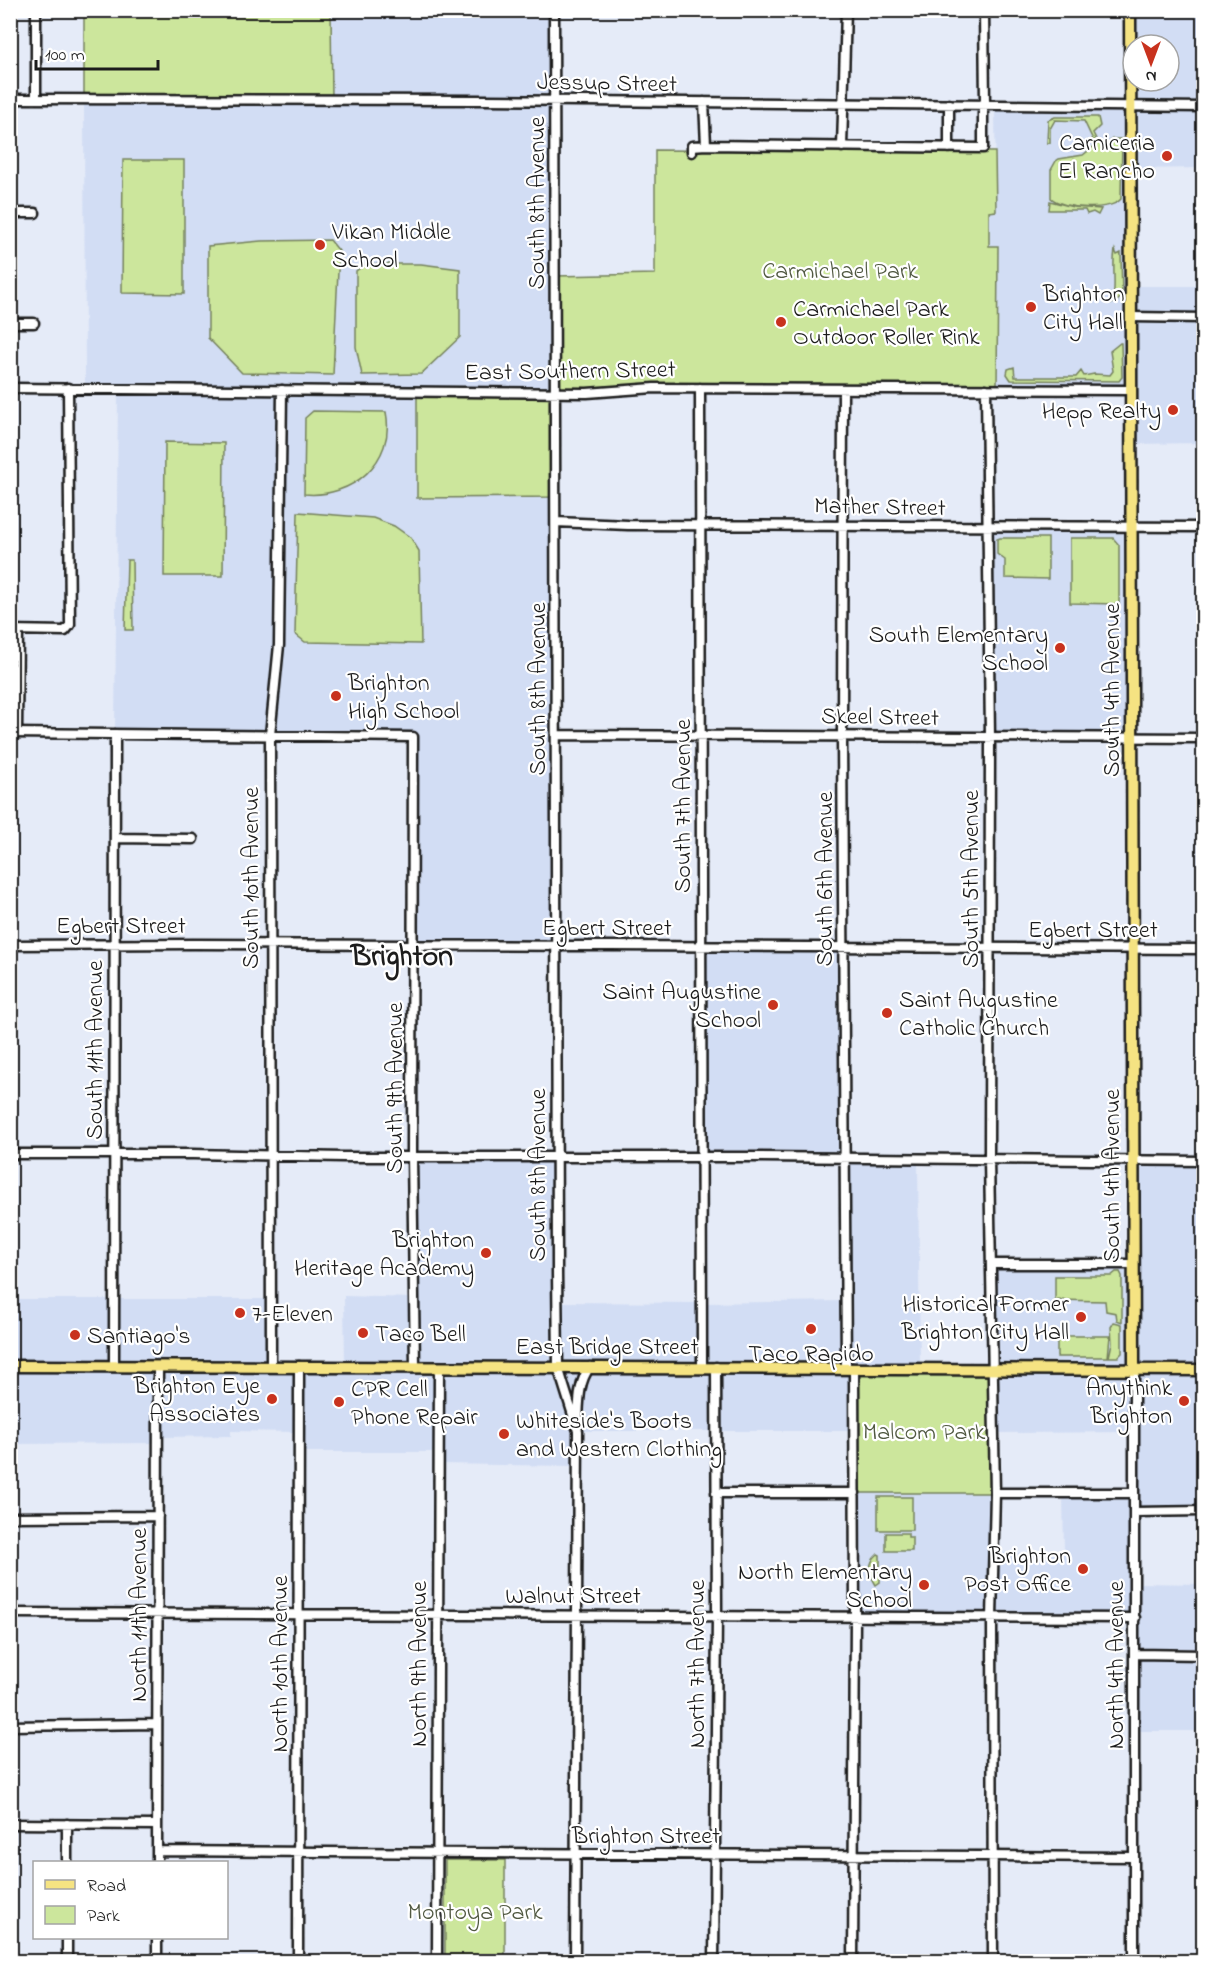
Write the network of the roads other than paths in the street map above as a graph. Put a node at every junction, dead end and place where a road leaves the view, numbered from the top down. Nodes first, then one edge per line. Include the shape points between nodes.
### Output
1 (36, 10) edge
2 (554, 10) edge
3 (846, 10) edge
4 (984, 10) edge
5 (1130, 10) edge
6 (10, 99) edge
7 (36, 99) junction
8 (555, 101) junction
9 (704, 102) junction
10 (842, 104) junction
11 (949, 104) junction
12 (984, 104) junction
13 (1129, 106) junction
14 (1203, 107) edge
15 (706, 146) junction
16 (949, 148) junction
17 (846, 149) junction
18 (692, 152) dead end
19 (10, 213) edge
20 (35, 213) dead end
21 (1131, 317) junction
22 (1203, 318) edge
23 (10, 322) edge
24 (34, 323) dead end
25 (10, 388) edge
26 (68, 388) junction
27 (700, 388) junction
28 (843, 389) junction
29 (987, 389) junction
30 (282, 390) junction
31 (1130, 390) junction
32 (555, 393) junction
33 (556, 522) junction
34 (700, 525) junction
35 (842, 525) junction
36 (988, 527) junction
37 (1132, 527) junction
38 (1203, 527) edge
39 (14, 630) edge
40 (14, 733) edge
41 (115, 734) junction
42 (270, 735) junction
43 (556, 735) junction
44 (701, 735) junction
45 (842, 735) junction
46 (990, 738) junction
47 (1132, 738) junction
48 (1203, 738) edge
49 (115, 838) junction
50 (193, 839) dead end
51 (115, 944) junction
52 (269, 944) junction
53 (10, 945) edge
54 (414, 946) junction
55 (557, 946) junction
56 (701, 946) junction
57 (844, 946) junction
58 (1131, 948) junction
59 (990, 949) junction
60 (1203, 949) edge
61 (10, 1154) edge
62 (113, 1154) junction
63 (271, 1155) junction
64 (412, 1156) junction
65 (556, 1157) junction
66 (702, 1157) junction
67 (846, 1158) junction
68 (989, 1159) junction
69 (1132, 1161) junction
70 (1203, 1161) edge
71 (991, 1264) junction
72 (1133, 1264) junction
73 (10, 1366) edge
74 (114, 1366) junction
75 (272, 1366) junction
76 (300, 1366) junction
77 (416, 1366) junction
78 (158, 1367) junction
79 (439, 1367) junction
80 (558, 1367) junction
81 (590, 1367) junction
82 (702, 1367) junction
83 (716, 1367) junction
84 (850, 1369) junction
85 (993, 1370) junction
86 (1134, 1370) junction
87 (1203, 1370) edge
88 (578, 1431) junction
89 (716, 1493) junction
90 (855, 1493) junction
91 (995, 1493) junction
92 (1134, 1493) junction
93 (1203, 1511) edge
94 (1134, 1512) junction
95 (158, 1516) junction
96 (10, 1517) edge
97 (158, 1612) junction
98 (10, 1613) edge
99 (298, 1613) junction
100 (437, 1614) junction
101 (576, 1614) junction
102 (717, 1615) junction
103 (855, 1617) junction
104 (992, 1618) junction
105 (1135, 1618) junction
106 (1135, 1654) junction
107 (1203, 1655) edge
108 (157, 1724) junction
109 (10, 1726) edge
110 (10, 1824) edge
111 (67, 1824) junction
112 (157, 1825) junction
113 (157, 1851) junction
114 (299, 1852) junction
115 (437, 1853) junction
116 (575, 1854) junction
117 (714, 1855) junction
118 (853, 1855) junction
119 (993, 1856) junction
120 (1134, 1857) junction
121 (67, 1861) edge
122 (157, 1861) edge
123 (67, 1939) edge
124 (157, 1939) edge
125 (67, 1962) edge
126 (157, 1962) edge
127 (298, 1962) edge
128 (437, 1962) edge
129 (575, 1962) edge
130 (714, 1962) edge
131 (853, 1962) edge
132 (993, 1962) edge
133 (1134, 1962) edge

1 - 7 street
2 - 8 street, South 8th Avenue
3 - 10 street
4 - 12 street
5 - 13 main road, South 4th Avenue
6 - 7 street, Jessup Street
7 - 8 street, Jessup Street
8 - 9 street, Jessup Street
8 - 32 street, South 8th Avenue
9 - 10 street, Jessup Street
9 - 15 street
10 - 11 street, Jessup Street
10 - 17 street
11 - 12 street, Jessup Street
11 - 16 street
12 - 13 street, Jessup Street
12 - 16 street via 983,148
13 - 14 street, Jessup Street
13 - 21 main road, South 4th Avenue
15 - 17 street
15 - 18 street via 692,146
16 - 17 street
19 - 20 street
21 - 22 street
21 - 31 main road, South 4th Avenue
23 - 24 street
25 - 26 street, East Southern Street
26 - 30 street, East Southern Street
26 - 39 street via 70,625 65,631
27 - 28 street, East Southern Street
27 - 32 street, East Southern Street
27 - 34 street, South 7th Avenue
28 - 29 street, East Southern Street
28 - 35 street, South 6th Avenue
29 - 31 street, East Southern Street
29 - 36 street, South 5th Avenue
30 - 32 street, East Southern Street
30 - 42 street, South 10th Avenue via 279,645
31 - 37 main road, South 4th Avenue
32 - 33 street, South 8th Avenue
33 - 34 street, Mather Street
33 - 43 street, South 8th Avenue
34 - 35 street, Mather Street
34 - 44 street, South 7th Avenue
35 - 36 street, Mather Street
35 - 45 street, South 6th Avenue
36 - 37 street, Mather Street
36 - 46 street, South 5th Avenue
37 - 38 street, Mather Street
37 - 47 main road, South 4th Avenue
39 - 40 street
40 - 41 street
41 - 42 street
41 - 49 street, South 11th Avenue
42 - 52 street, South 10th Avenue
42 - 54 street, South 9th Avenue via 413,737
43 - 44 street, Skeel Street
43 - 55 street, South 8th Avenue
44 - 45 street, Skeel Street
44 - 56 street, South 7th Avenue
45 - 46 street, Skeel Street
45 - 57 street, South 6th Avenue
46 - 47 street, Skeel Street
46 - 59 street, South 5th Avenue
47 - 48 street, Skeel Street
47 - 58 main road, South 4th Avenue
49 - 50 street
49 - 51 street, South 11th Avenue
51 - 52 street, Egbert Street
51 - 53 street, Egbert Street
51 - 62 street, South 11th Avenue
52 - 54 street, Egbert Street
52 - 63 street, South 10th Avenue
54 - 55 street, Egbert Street
54 - 64 street, South 9th Avenue
55 - 56 street, Egbert Street
55 - 65 street, South 8th Avenue
56 - 57 street, Egbert Street
56 - 66 street, South 7th Avenue
57 - 59 street, Egbert Street
57 - 67 street, South 6th Avenue
58 - 59 street, Egbert Street
58 - 60 street, Egbert Street
58 - 69 main road, South 4th Avenue
59 - 68 street, South 5th Avenue
61 - 62 street
62 - 63 street
62 - 74 street, South 11th Avenue
63 - 64 street
63 - 75 street, South 10th Avenue
64 - 65 street
64 - 77 street, South 9th Avenue
65 - 66 street
65 - 80 street, South 8th Avenue
66 - 67 street
66 - 82 street, South 7th Avenue
67 - 68 street
67 - 84 street, South 6th Avenue
68 - 69 street
68 - 71 street, South 5th Avenue
69 - 70 street
69 - 72 main road, South 4th Avenue
71 - 72 street
71 - 85 street, South 5th Avenue
72 - 86 main road, South 4th Avenue
73 - 74 main road, East Bridge Street
74 - 78 main road, East Bridge Street
75 - 76 main road, East Bridge Street
75 - 78 main road, East Bridge Street
76 - 77 main road, East Bridge Street
76 - 99 street, North 10th Avenue
77 - 79 main road, East Bridge Street
78 - 95 street, North 11th Avenue
79 - 80 main road, East Bridge Street
79 - 100 street, North 9th Avenue
80 - 81 main road, East Bridge Street
80 - 88 street, South 8th Avenue
81 - 82 main road, East Bridge Street
81 - 88 street via 581,1383
82 - 83 main road, East Bridge Street
83 - 84 main road, East Bridge Street
83 - 89 street, North 7th Avenue
84 - 85 main road, East Bridge Street
84 - 90 street, South 6th Avenue
85 - 86 main road, East Bridge Street
85 - 91 street, South 5th Avenue
86 - 87 main road, East Bridge Street
86 - 92 street, North 4th Avenue
88 - 101 street
89 - 90 street
89 - 102 street, North 7th Avenue
90 - 103 street, South 6th Avenue
91 - 92 street
91 - 104 street, South 5th Avenue
92 - 94 street, North 4th Avenue
93 - 94 street
94 - 105 street, North 4th Avenue
95 - 96 street
95 - 97 street, North 11th Avenue
97 - 98 street, Walnut Street
97 - 99 street, Walnut Street
97 - 108 street, North 11th Avenue
99 - 100 street, Walnut Street
99 - 114 street, North 10th Avenue
100 - 101 street, Walnut Street
100 - 115 street, North 9th Avenue
101 - 102 street, Walnut Street
101 - 116 street
102 - 103 street, Walnut Street
102 - 117 street, North 7th Avenue
103 - 104 street, Walnut Street
103 - 118 street, South 6th Avenue
104 - 105 street, Walnut Street
104 - 119 street, South 5th Avenue
105 - 106 street, North 4th Avenue
106 - 107 street
106 - 120 street, North 4th Avenue
108 - 109 street
108 - 112 street, North 11th Avenue
110 - 111 street
111 - 112 street
111 - 121 street
112 - 113 street, North 11th Avenue
113 - 114 street, Brighton Street
113 - 122 street, North 11th Avenue
114 - 115 street, Brighton Street
114 - 127 street, North 10th Avenue
115 - 116 street, Brighton Street
115 - 128 street, North 9th Avenue
116 - 117 street, Brighton Street
116 - 129 street
117 - 118 street, Brighton Street
117 - 130 street, North 7th Avenue
118 - 119 street, Brighton Street
118 - 131 street, South 6th Avenue
119 - 120 street, Brighton Street
119 - 132 street, South 5th Avenue
120 - 133 street, North 4th Avenue
123 - 125 street
124 - 126 street

